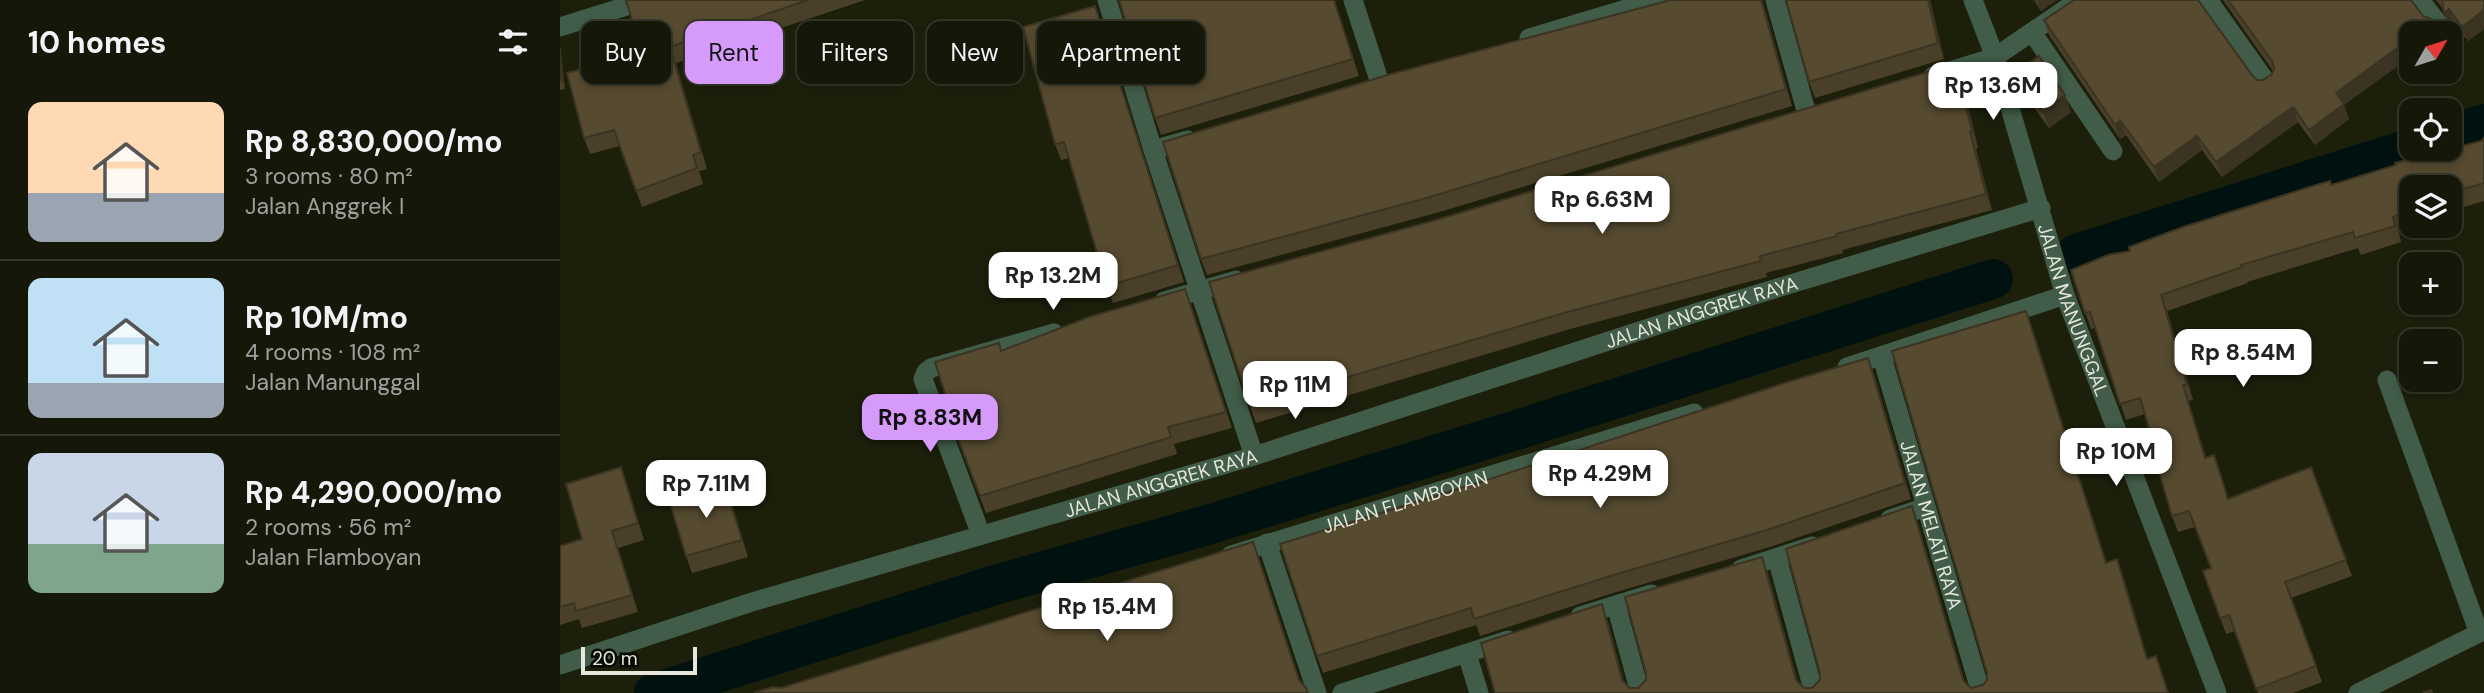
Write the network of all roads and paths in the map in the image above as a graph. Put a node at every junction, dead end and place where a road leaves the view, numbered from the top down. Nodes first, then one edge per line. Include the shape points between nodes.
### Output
1 (646, 0) edge
2 (1131, 0) edge
3 (1353, 0) edge
4 (1656, 0) edge
5 (1775, 0) edge
6 (1973, 0) edge
7 (2079, 0) edge
8 (2208, 0) edge
9 (2420, 0) edge
10 (1109, 3) edge
11 (2436, 21) edge
12 (560, 27) edge
13 (2032, 32) junction
14 (1511, 44) edge
15 (1995, 57) junction
16 (1920, 80) edge
17 (1380, 83) edge
18 (2267, 83) edge
19 (1807, 114) edge
20 (1207, 134) edge
21 (1153, 150) junction
22 (2113, 151) dead end
23 (2040, 208) junction
24 (1253, 276) edge
25 (2064, 279) junction
26 (1200, 290) junction
27 (1151, 304) edge
28 (1077, 326) edge
29 (1882, 357) junction
30 (1829, 373) edge
31 (2387, 380) dead end
32 (1708, 409) edge
33 (1254, 456) junction
34 (1926, 507) junction
35 (1876, 524) edge
36 (981, 536) junction
37 (1827, 541) edge
38 (1267, 543) junction
39 (1777, 558) junction
40 (1215, 559) edge
41 (1727, 572) edge
42 (1665, 590) edge
43 (1616, 605) junction
44 (1566, 621) edge
45 (1529, 633) edge
46 (1467, 653) junction
47 (560, 665) edge
48 (1318, 693) edge
49 (1342, 693) edge
50 (1479, 693) edge
51 (1640, 693) edge
52 (1814, 693) edge
53 (1981, 693) edge
54 (2217, 693) edge
55 (2358, 693) edge

1 - 12 street
2 - 10 street
3 - 17 street
4 - 14 street
5 - 19 street
6 - 15 street, JALAN MANUNGGAL
7 - 13 street
8 - 18 street
9 - 11 street
10 - 21 street
13 - 15 street
13 - 22 street
15 - 16 street
15 - 23 street, JALAN MANUNGGAL
20 - 21 street
21 - 26 street
23 - 25 street, JALAN MANUNGGAL
23 - 33 street, JALAN ANGGREK RAYA via 1695,313
24 - 26 street
25 - 29 street
25 - 54 street, JALAN MANUNGGAL
26 - 27 street
26 - 33 street
28 - 36 street via 926,372 925,387
29 - 30 street
29 - 34 street, JALAN MELATI RAYA
31 - 55 street via 2479,633
32 - 38 street, JALAN FLAMBOYAN
33 - 36 street, JALAN ANGGREK RAYA
34 - 35 street
34 - 53 street, JALAN MELATI RAYA
36 - 47 street, JALAN ANGGREK RAYA via 752,602
37 - 39 street
38 - 40 street, JALAN FLAMBOYAN
38 - 48 street
39 - 41 street
39 - 52 street
42 - 43 street
43 - 44 street
43 - 51 street
45 - 46 street
46 - 49 street
46 - 50 street

